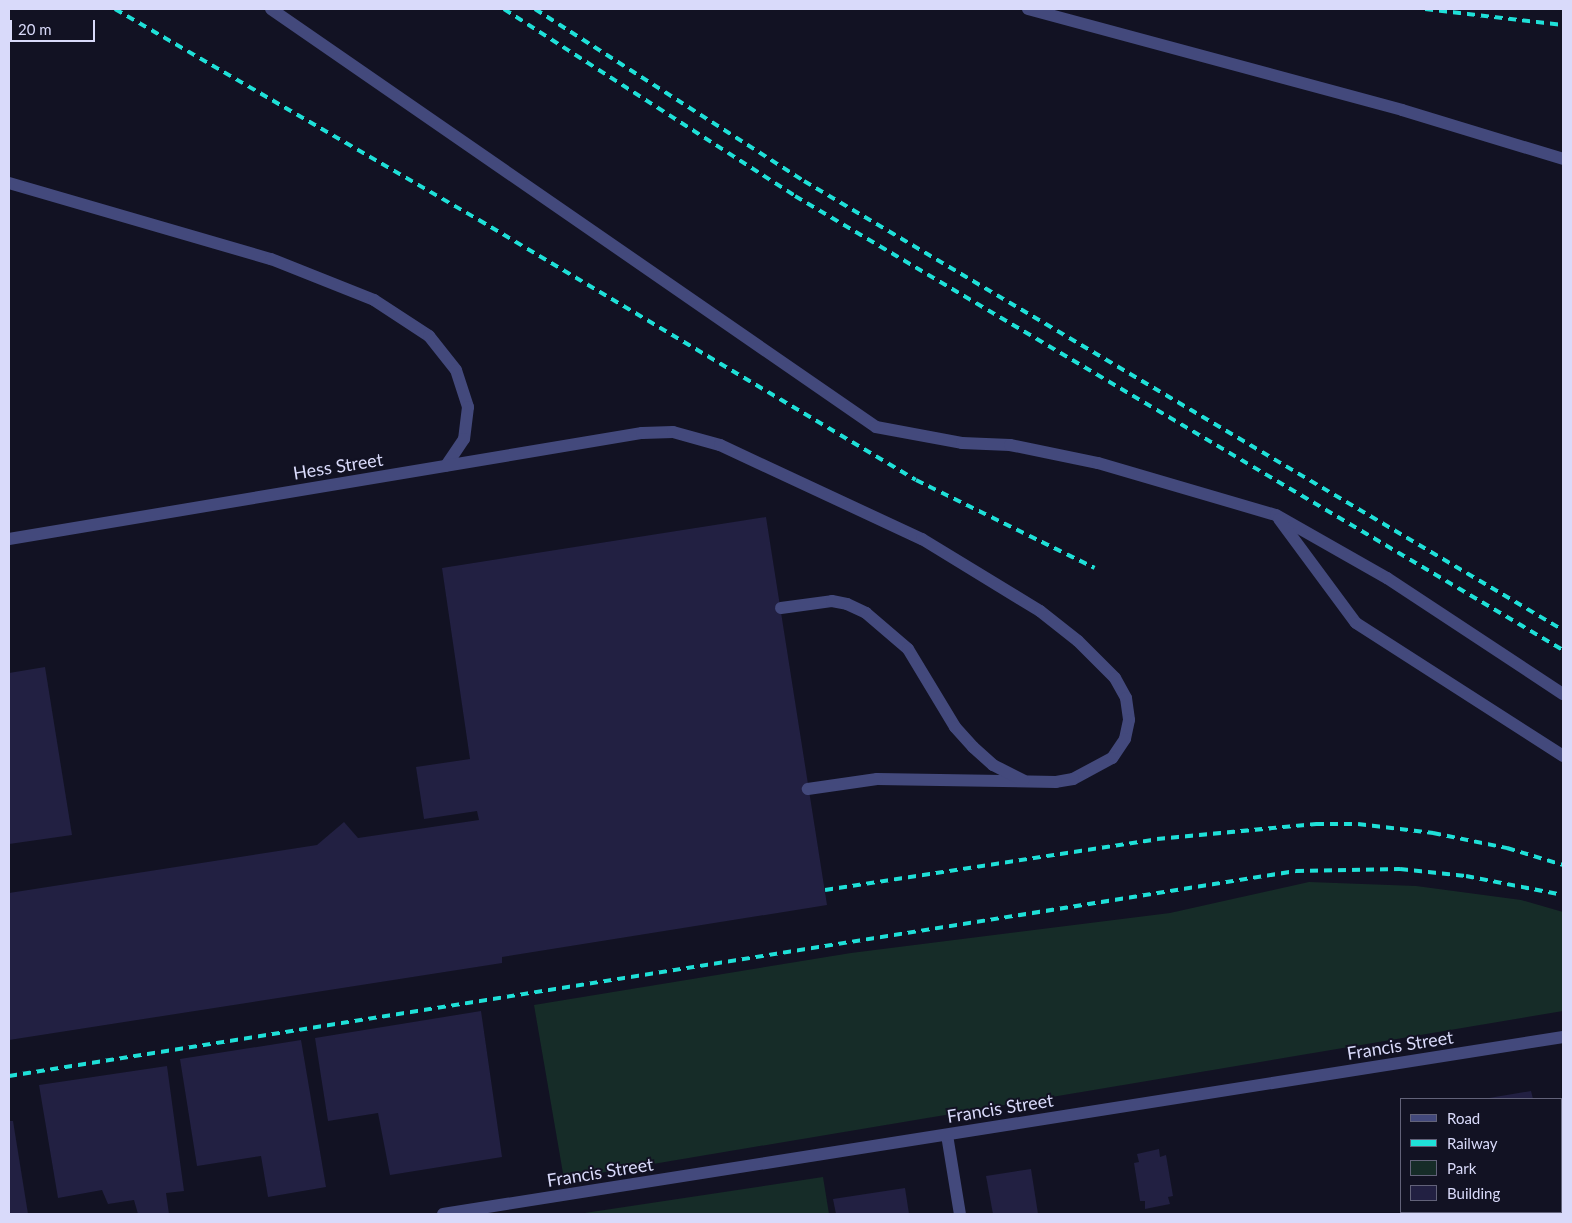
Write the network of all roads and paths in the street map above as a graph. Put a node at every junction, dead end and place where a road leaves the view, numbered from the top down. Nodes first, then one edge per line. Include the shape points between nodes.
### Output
1 (271, 9) edge
2 (1028, 9) edge
3 (1563, 159) edge
4 (9, 183) edge
5 (446, 466) junction
6 (1276, 515) junction
7 (9, 539) edge
8 (781, 608) dead end
9 (1563, 694) edge
10 (1563, 756) edge
11 (1025, 781) junction
12 (808, 789) dead end
13 (1563, 1037) edge
14 (947, 1135) junction
15 (443, 1214) edge
16 (960, 1214) edge

1 - 6 street via 876,427 962,443 1010,445 1098,463
2 - 3 street via 1402,110
4 - 5 street via 271,258 374,300 429,336 456,370 468,407 464,440
5 - 7 street, Hess Street
5 - 11 street, Hess Street via 642,433 673,432 720,445 922,539 1040,611 1078,641 1115,678 1126,698 1129,720 1125,738 1112,758 1073,779
6 - 9 street via 1387,578
6 - 10 street via 1356,623
8 - 11 street via 832,602 847,604 866,613 908,649 955,727 973,747 994,765
11 - 12 street, Hess Street via 877,779
13 - 14 street, Francis Street
14 - 15 street, Francis Street
14 - 16 street

